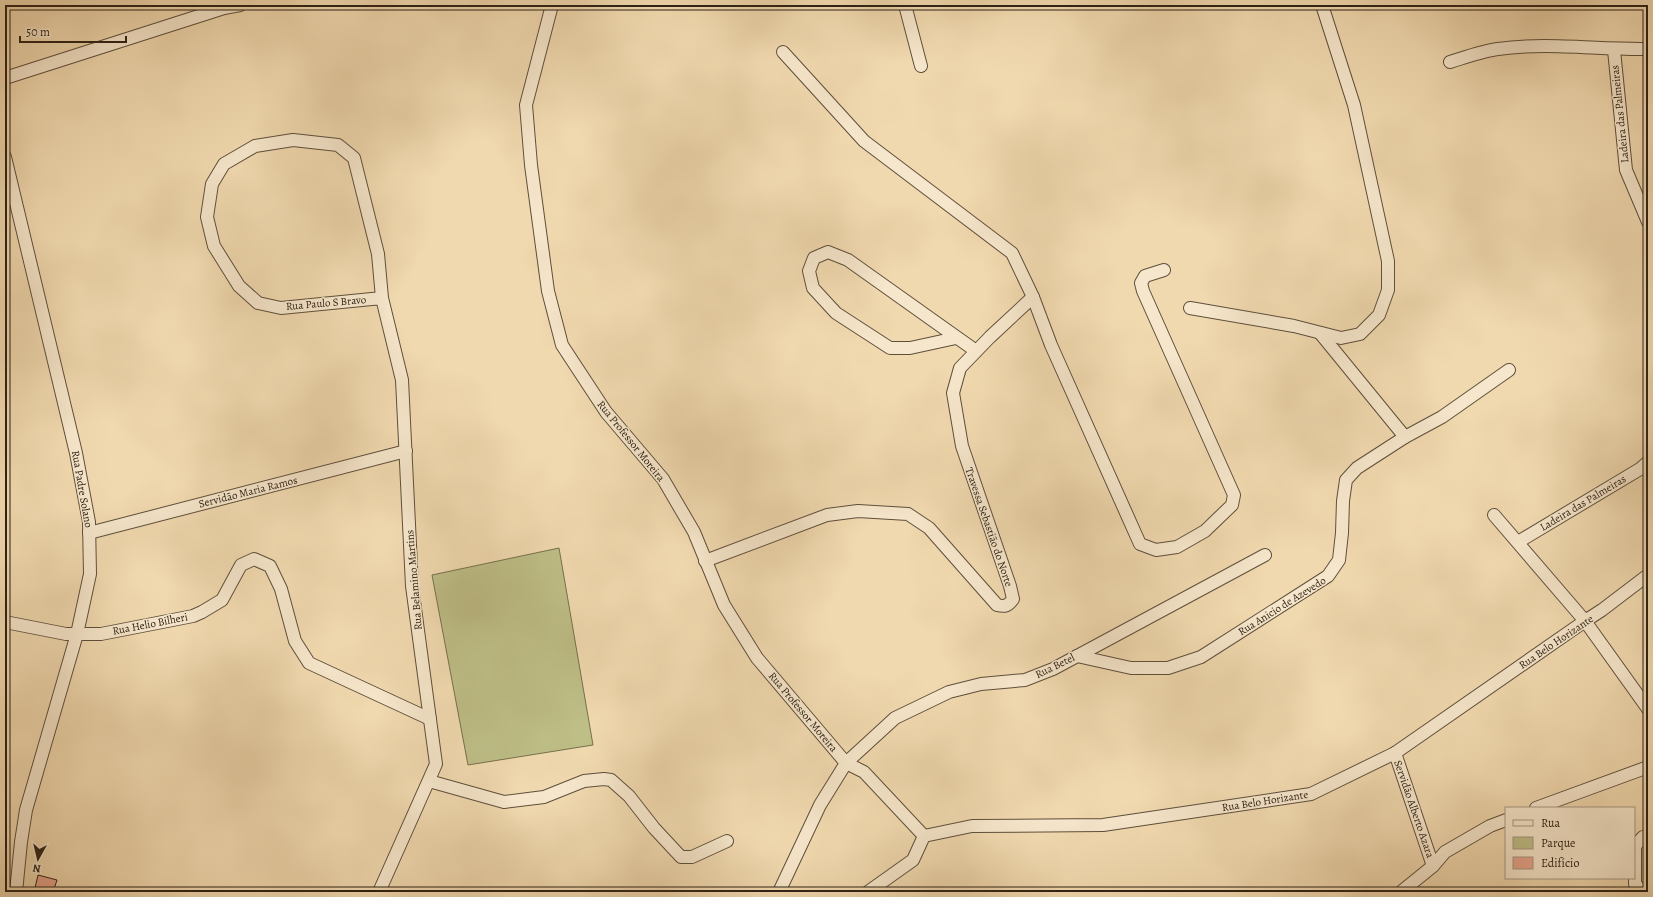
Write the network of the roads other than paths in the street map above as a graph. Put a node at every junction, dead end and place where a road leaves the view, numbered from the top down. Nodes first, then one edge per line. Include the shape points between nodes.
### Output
1 (240, 5) edge
2 (552, 5) edge
3 (904, 5) edge
4 (1322, 5) edge
5 (1648, 49) edge
6 (1614, 50) junction
7 (783, 52) dead end
8 (1450, 62) dead end
9 (921, 66) dead end
10 (5, 78) edge
11 (5, 158) edge
12 (354, 158) joint
13 (1648, 222) edge
14 (1164, 270) dead end
15 (1033, 297) junction
16 (382, 298) junction
17 (1190, 308) dead end
18 (1320, 333) junction
19 (956, 338) junction
20 (976, 351) junction
21 (1509, 370) dead end
22 (1405, 437) junction
23 (406, 451) junction
24 (1648, 462) edge
25 (1494, 516) dead end
26 (90, 533) junction
27 (1518, 542) junction
28 (1265, 555) dead end
29 (705, 561) junction
30 (1648, 575) edge
31 (1585, 621) junction
32 (5, 622) edge
33 (77, 634) junction
34 (1077, 656) junction
35 (1648, 709) edge
36 (430, 719) junction
37 (1395, 754) junction
38 (846, 763) junction
39 (1648, 767) edge
40 (429, 781) junction
41 (1539, 807) edge
42 (1505, 820) edge
43 (924, 836) junction
44 (1648, 836) edge
45 (727, 841) dead end
46 (1433, 866) junction
47 (16, 892) edge
48 (378, 892) edge
49 (779, 892) edge
50 (868, 892) edge
51 (1401, 892) edge
52 (1643, 892) edge

1 - 10 street
2 - 29 street, Rua Professor Moreira via 526,105 548,291 562,345 606,412 663,479 694,532
3 - 9 street
4 - 18 street via 1354,105 1388,261 1388,290 1379,315 1360,334 1341,338
5 - 6 street
6 - 8 street via 1533,46 1496,49
6 - 13 street, Ladeira das Palmeiras via 1626,170
7 - 15 street via 864,142 1012,253
11 - 26 street, Rua Padre Solano via 76,453
12 - 16 street, Rua Belamino Martins via 378,254
12 - 16 street, Rua Paulo S Bravo via 338,145 293,140 255,146 224,164 212,184 207,217 214,246 239,286 258,303 281,308
14 - 15 street via 1145,276 1141,282 1143,291 1234,495 1232,505 1206,531 1177,547 1156,550 1140,544 1051,345
15 - 20 street, Travessa Sebastião do Norte
16 - 23 street, Rua Belamino Martins via 402,380
17 - 18 street
18 - 22 street
19 - 19 street via 848,260 828,252 814,258 809,271 813,288 836,313 890,348 910,348
19 - 20 street
20 - 29 street, Travessa Sebastião do Norte via 960,368 953,393 962,446 1010,586 1012,599 1009,605 997,605 929,528 908,514 858,511 827,515
21 - 22 street, Rua Anicio de Azevedo via 1442,417
22 - 34 street, Rua Anicio de Azevedo via 1357,468 1346,480 1339,560 1328,576 1201,657 1168,668 1131,668
23 - 26 street, Servidão Maria Ramos
23 - 36 street, Rua Belamino Martins via 412,586
24 - 27 street, Ladeira das Palmeiras
25 - 27 street
26 - 33 street, Rua Padre Solano via 90,574
27 - 31 street
28 - 34 street, Rua Betel
29 - 38 street, Rua Professor Moreira via 724,605 757,658
30 - 31 street, Rua Belo Horizante
31 - 35 street
31 - 37 street, Rua Belo Horizante
32 - 33 street, Rua Helio Bilheri
33 - 36 street, Rua Helio Bilheri via 101,634 198,614 222,600 241,565 254,559 270,566 281,589 295,641 309,663
33 - 47 street, Rua Padre Solano via 26,810
34 - 38 street, Rua Betel via 1025,680 981,684 949,692 895,718
36 - 40 street, Rua Belamino Martins via 436,764
37 - 43 street, Rua Belo Horizante via 1311,794 1103,825 972,826
37 - 46 street, Servidão Alberto Azara
38 - 43 street via 864,772
38 - 49 street via 820,805
39 - 41 street
40 - 45 street via 504,802 544,797 584,781 608,779 629,796 654,828 681,856 692,857
40 - 48 street, Rua Belamino Martins
42 - 46 street via 1490,826 1445,852
43 - 50 street via 913,860
44 - 52 street via 1643,837 1635,846 1635,884
46 - 51 street

